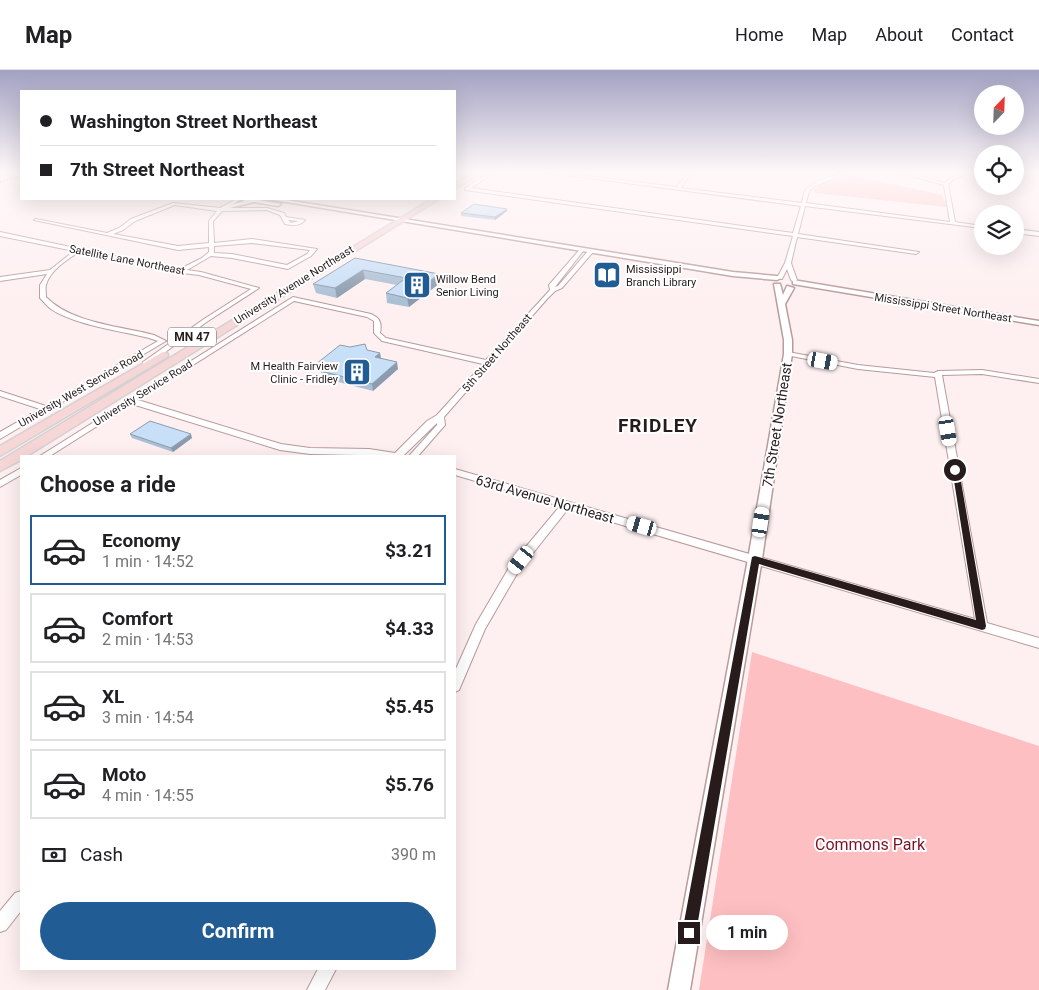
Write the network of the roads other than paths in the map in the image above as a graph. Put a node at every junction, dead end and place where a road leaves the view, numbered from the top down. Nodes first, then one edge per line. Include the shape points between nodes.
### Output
1 (146, 215) edge
2 (217, 215) edge
3 (281, 215) edge
4 (351, 215) edge
5 (359, 215) edge
6 (402, 215) edge
7 (405, 215) edge
8 (653, 215) edge
9 (802, 215) edge
10 (890, 215) edge
11 (952, 215) edge
12 (284, 218) dead end
13 (36, 220) dead end
14 (393, 221) junction
15 (953, 223) junction
16 (974, 226) edge
17 (1024, 232) edge
18 (0, 234) edge
19 (108, 234) junction
20 (1039, 234) edge
21 (797, 235) junction
22 (212, 245) junction
23 (581, 250) junction
24 (78, 251) junction
25 (590, 252) junction
26 (916, 252) dead end
27 (210, 254) junction
28 (788, 263) junction
29 (52, 270) junction
30 (181, 272) junction
31 (0, 279) edge
32 (777, 282) junction
33 (793, 284) junction
34 (254, 286) joint
35 (553, 290) junction
36 (781, 304) junction
37 (1039, 323) edge
38 (788, 354) junction
39 (488, 364) junction
40 (144, 366) junction
41 (938, 373) junction
42 (1039, 381) edge
43 (0, 394) edge
44 (131, 401) junction
45 (47, 408) junction
46 (440, 417) junction
47 (0, 436) edge
48 (0, 452) edge
49 (46, 455) edge
50 (390, 455) edge
51 (399, 455) edge
52 (414, 455) edge
53 (0, 467) edge
54 (20, 472) edge
55 (456, 472) edge
56 (0, 484) edge
57 (566, 505) junction
58 (755, 559) junction
59 (982, 626) junction
60 (1039, 643) edge
61 (456, 684) edge
62 (20, 900) edge
63 (0, 924) edge
64 (326, 970) edge
65 (316, 990) edge
66 (679, 990) edge

1 - 19 street
2 - 22 street via 211,221
3 - 12 street
4 - 14 street
5 - 14 street
6 - 14 main road, University Avenue Northeast / MN 47
7 - 14 main road, University Avenue Northeast / MN 47
8 - 21 street
9 - 21 street
10 - 15 street
11 - 15 street
13 - 19 street
14 - 23 street via 515,243
14 - 40 main road, University Avenue Northeast / MN 47
14 - 53 main road, University Avenue Northeast / MN 47
15 - 16 street
17 - 20 street
18 - 24 street, Satellite Lane Northeast
19 - 22 street via 178,248
21 - 26 street
21 - 28 street
22 - 27 street
22 - 27 street via 252,241 314,250 288,267
23 - 25 street
23 - 35 street, 5th Street Northeast via 551,286
24 - 29 street
24 - 30 street, Satellite Lane Northeast
25 - 32 street
25 - 35 street, 5th Street Northeast via 560,287
27 - 30 street
28 - 32 street
28 - 33 street
29 - 31 street
29 - 45 street, University West Service Road via 42,290 45,302 51,308 162,341
30 - 34 street, Satellite Lane Northeast
32 - 33 street, Mississippi Street Northeast
32 - 36 street, 7th Street Northeast
33 - 36 street
33 - 37 street, Mississippi Street Northeast
34 - 40 street, University West Service Road via 256,288 252,292 206,320
35 - 39 street, 5th Street Northeast
36 - 38 street, 7th Street Northeast
38 - 41 street via 858,367
38 - 58 street, 7th Street Northeast
39 - 44 street, University Service Road via 384,340 377,333 379,323 369,315 293,299
39 - 46 street, 5th Street Northeast
40 - 48 main road, University Avenue Northeast / MN 47
41 - 42 street via 982,372
41 - 59 street
43 - 45 street
44 - 49 street, University Service Road
44 - 50 street via 280,447
45 - 47 street, University West Service Road
46 - 51 street, 5th Street Northeast
46 - 52 street, 5th Street Northeast via 440,425
54 - 56 street
55 - 57 street, 63rd Avenue Northeast
57 - 58 street, 63rd Avenue Northeast
57 - 61 street via 514,569 480,627
58 - 59 street, 63rd Avenue Northeast
58 - 66 street, 7th Street Northeast
59 - 60 street, 63rd Avenue Northeast
62 - 63 street
64 - 65 street

